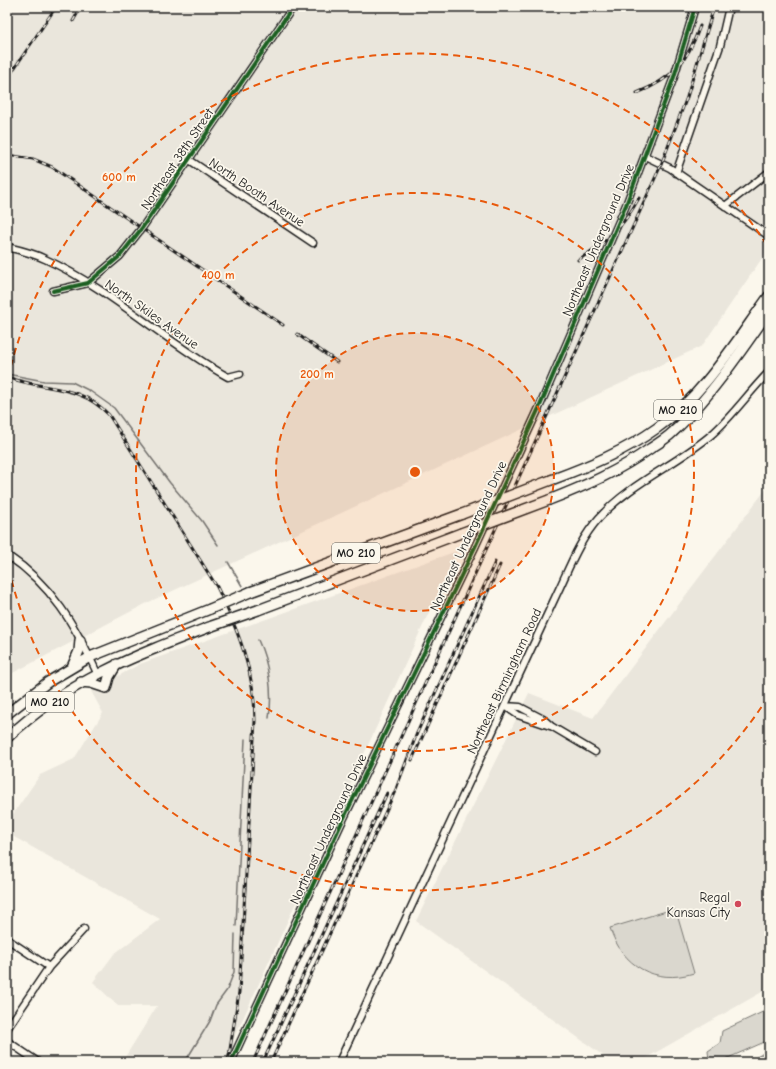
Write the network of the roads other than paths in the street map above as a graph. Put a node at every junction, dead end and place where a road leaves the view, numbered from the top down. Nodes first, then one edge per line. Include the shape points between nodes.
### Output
1 (292, 7) edge
2 (695, 7) edge
3 (729, 7) edge
4 (645, 156) junction
5 (188, 158) junction
6 (769, 172) edge
7 (676, 173) junction
8 (725, 206) junction
9 (769, 236) edge
10 (313, 243) dead end
11 (7, 247) edge
12 (88, 283) junction
13 (52, 291) dead end
14 (769, 296) edge
15 (769, 311) edge
16 (769, 372) edge
17 (240, 374) dead end
18 (7, 555) edge
19 (80, 640) junction
20 (90, 657) junction
21 (117, 664) junction
22 (71, 667) junction
23 (97, 673) junction
24 (81, 682) junction
25 (505, 706) junction
26 (7, 714) edge
27 (7, 738) edge
28 (596, 752) dead end
29 (84, 929) dead end
30 (7, 939) edge
31 (49, 967) junction
32 (7, 1029) edge
33 (7, 1041) edge
34 (38, 1062) edge
35 (231, 1062) edge
36 (339, 1062) edge

1 - 5 street, Northeast 38th Street
2 - 4 street, Northeast Underground Drive via 677,67
3 - 7 street via 720,46
4 - 7 street
4 - 35 street, Northeast Underground Drive via 539,408
5 - 10 street, North Booth Avenue
5 - 12 street, Northeast 38th Street via 127,248
6 - 8 street
7 - 8 street
8 - 9 street
11 - 12 street, North Skiles Avenue via 44,258
12 - 13 street, Northeast 38th Street
12 - 17 street, North Skiles Avenue via 204,363 228,377
14 - 20 highway, MO 210, bridge via 716,368 687,402 658,427 626,448 593,464 250,592
15 - 21 highway, MO 210, bridge via 738,355 673,433 621,469 549,500
16 - 25 street, Northeast Birmingham Road via 713,434 684,457 631,491 600,518 576,553
18 - 19 street via 29,570 48,590
19 - 20 street
19 - 22 highway via 79,651
20 - 22 highway, MO 210
20 - 23 street
21 - 23 highway, MO 210
21 - 24 highway via 110,673 106,688
22 - 26 highway, MO 210
23 - 24 highway, MO 210
24 - 27 highway, MO 210 via 45,705
25 - 28 street via 518,715 551,726
25 - 36 street, Northeast Birmingham Road
29 - 31 street
30 - 31 street
31 - 32 street
33 - 34 street

